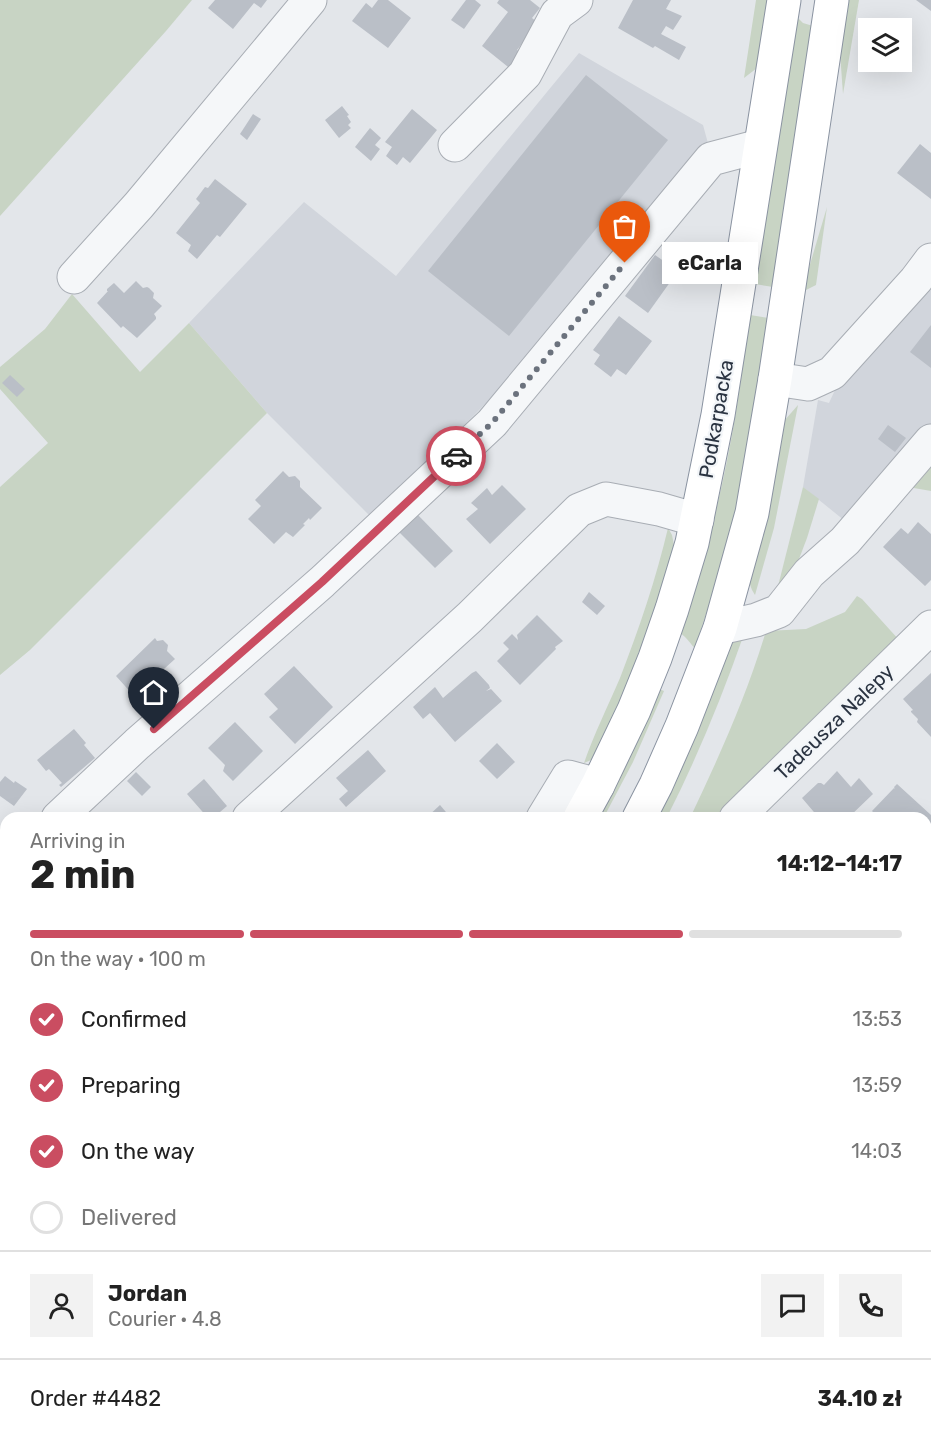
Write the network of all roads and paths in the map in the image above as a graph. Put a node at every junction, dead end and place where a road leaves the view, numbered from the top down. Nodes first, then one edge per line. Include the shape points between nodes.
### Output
1 (310, 0) edge
2 (576, 0) edge
3 (784, 0) edge
4 (804, 0) edge
5 (832, 0) edge
6 (455, 145) dead end
7 (760, 146) junction
8 (931, 260) edge
9 (74, 277) dead end
10 (775, 379) junction
11 (931, 441) edge
12 (697, 520) junction
13 (931, 627) edge
14 (720, 628) junction
15 (655, 658) junction
16 (667, 759) junction
17 (598, 785) junction
18 (64, 812) edge
19 (256, 812) edge
20 (547, 812) edge
21 (583, 812) edge
22 (642, 812) edge
23 (742, 812) edge

1 - 9 street
2 - 6 street via 557,14 525,74
3 - 7 highway, Podkarpacka
4 - 5 highway via 806,10 812,14
5 - 10 highway
7 - 12 highway, Podkarpacka via 718,415
7 - 18 street via 711,159 492,423 322,582
8 - 10 street via 832,373 808,384
10 - 14 highway via 752,513
11 - 14 street via 779,611
12 - 15 highway, Podkarpacka
12 - 19 street via 606,499 579,510 470,617
13 - 23 street, Tadeusza Nalepy
14 - 16 highway
15 - 16 highway via 670,649 683,655 663,718
15 - 17 highway, Podkarpacka
16 - 22 highway
17 - 20 street via 568,777
17 - 21 highway, Podkarpacka

